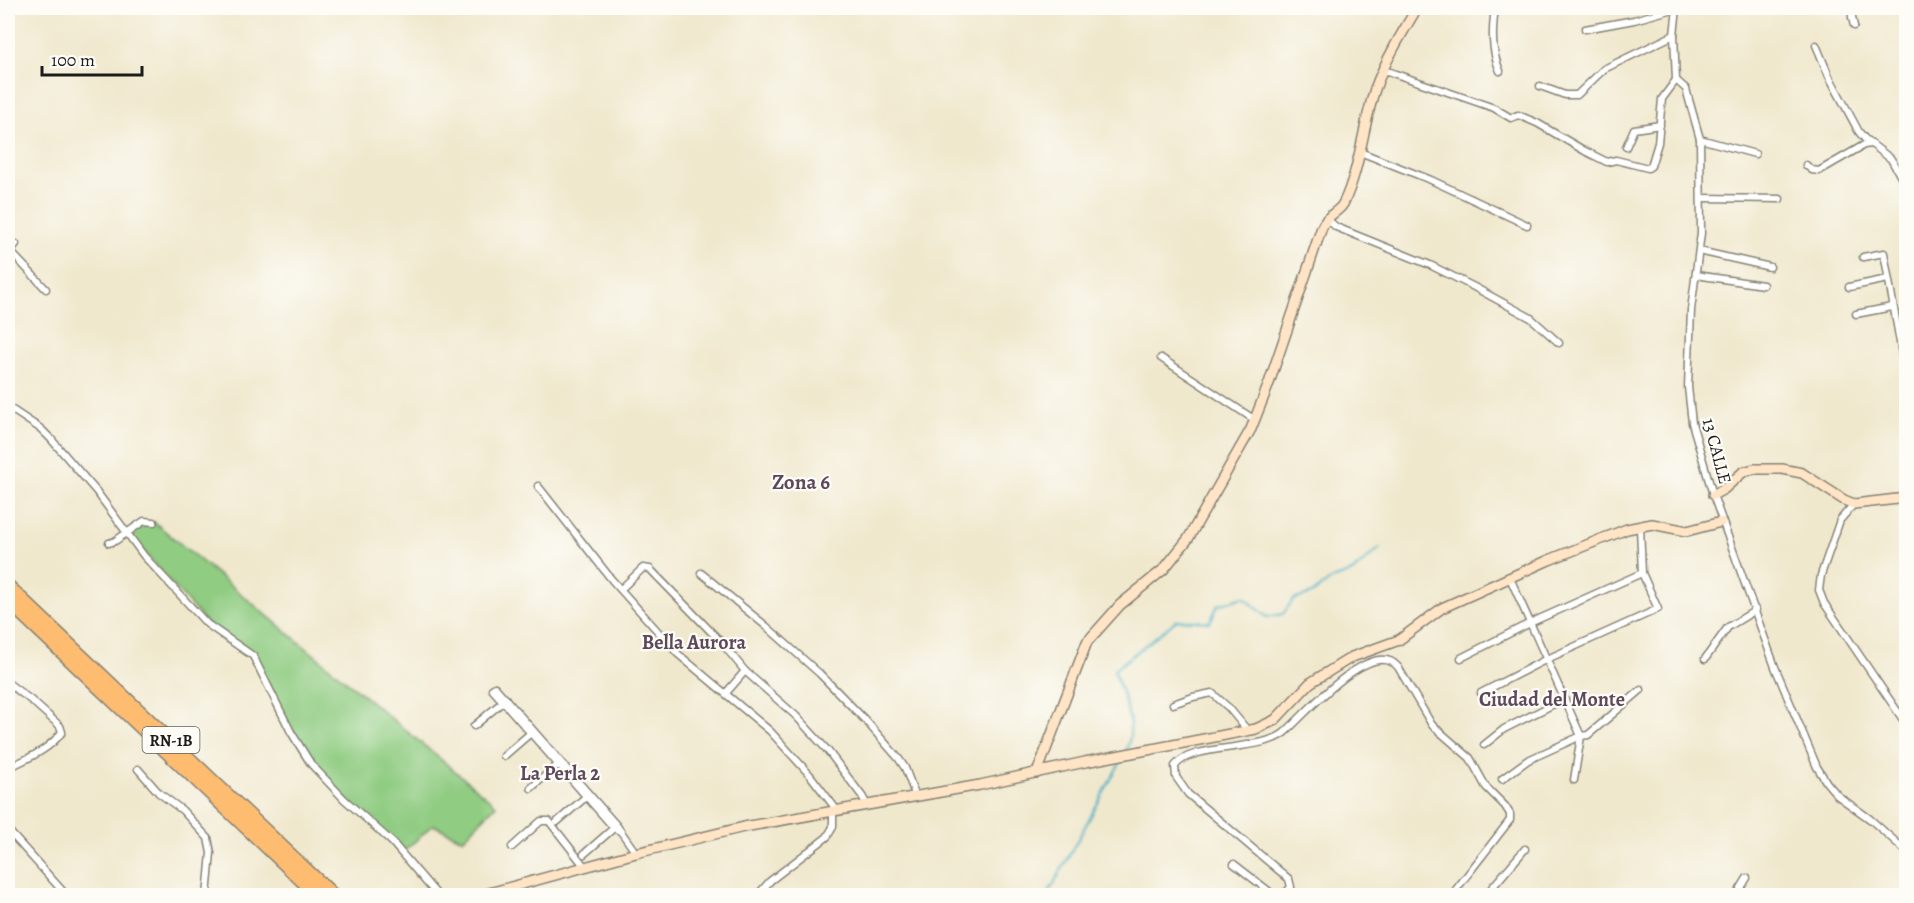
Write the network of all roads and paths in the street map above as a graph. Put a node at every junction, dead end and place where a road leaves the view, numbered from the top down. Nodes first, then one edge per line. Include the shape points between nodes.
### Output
1 (1417, 8) edge
2 (1495, 8) edge
3 (1677, 8) edge
4 (1852, 8) edge
5 (1854, 26) dead end
6 (1585, 29) dead end
7 (1674, 35) junction
8 (1816, 45) dead end
9 (1384, 70) junction
10 (1500, 71) dead end
11 (1676, 80) junction
12 (1540, 86) dead end
13 (1660, 125) junction
14 (1700, 139) junction
15 (1871, 144) junction
16 (1626, 147) dead end
17 (1360, 152) junction
18 (1755, 154) dead end
19 (1806, 165) dead end
20 (1906, 186) edge
21 (1701, 198) junction
22 (1780, 199) dead end
23 (1326, 218) junction
24 (1527, 225) dead end
25 (16, 244) dead end
26 (1700, 251) junction
27 (9, 253) edge
28 (1863, 257) dead end
29 (1770, 267) dead end
30 (1696, 275) junction
31 (1888, 279) junction
32 (1763, 285) dead end
33 (1848, 287) dead end
34 (46, 289) dead end
35 (1892, 307) junction
36 (1856, 314) dead end
37 (1559, 343) dead end
38 (1161, 358) dead end
39 (1906, 376) edge
40 (8, 407) edge
41 (1255, 420) junction
42 (538, 486) dead end
43 (1713, 495) junction
44 (1906, 498) edge
45 (1854, 504) junction
46 (154, 522) dead end
47 (1721, 522) junction
48 (1640, 527) junction
49 (127, 532) junction
50 (109, 543) dead end
51 (701, 573) dead end
52 (1642, 573) junction
53 (1510, 578) junction
54 (8, 586) edge
55 (621, 589) junction
56 (8, 594) edge
57 (8, 600) edge
58 (1756, 610) junction
59 (1530, 623) junction
60 (63, 638) junction
61 (1461, 658) dead end
62 (1705, 659) dead end
63 (1545, 660) junction
64 (745, 671) junction
65 (8, 683) edge
66 (98, 685) junction
67 (1641, 690) dead end
68 (726, 693) junction
69 (1481, 693) dead end
70 (1564, 699) junction
71 (1173, 704) dead end
72 (1906, 724) edge
73 (474, 726) dead end
74 (1248, 731) junction
75 (532, 732) junction
76 (1581, 736) junction
77 (1484, 745) dead end
78 (504, 756) dead end
79 (560, 763) junction
80 (8, 768) edge
81 (138, 769) dead end
82 (1037, 772) junction
83 (1502, 779) dead end
84 (1574, 780) dead end
85 (531, 788) dead end
86 (588, 796) junction
87 (916, 797) junction
88 (238, 805) junction
89 (867, 805) junction
90 (836, 809) junction
91 (557, 822) dead end
92 (617, 828) junction
93 (8, 830) edge
94 (512, 847) dead end
95 (268, 848) junction
96 (1525, 849) dead end
97 (1906, 851) edge
98 (636, 853) junction
99 (584, 854) dead end
100 (1234, 864) dead end
101 (585, 867) junction
102 (1747, 878) dead end
103 (67, 896) edge
104 (207, 896) edge
105 (318, 896) edge
106 (325, 896) edge
107 (334, 896) edge
108 (438, 896) edge
109 (478, 896) edge
110 (757, 896) edge
111 (1271, 896) edge
112 (1283, 896) edge
113 (1451, 896) edge
114 (1485, 896) edge
115 (1736, 896) edge

1 - 9 street
2 - 10 street via 1493,45
3 - 6 street
3 - 7 street, 13 CALLE
4 - 5 street
7 - 11 street, 13 CALLE
7 - 12 street via 1604,69 1577,95
8 - 15 street via 1859,132
9 - 13 street via 1494,108 1511,118 1520,116 1609,162 1650,167
9 - 17 street via 1374,91
11 - 13 street via 1662,99
11 - 14 street, 13 CALLE via 1686,89
13 - 16 street via 1634,129
14 - 18 street
14 - 21 street, 13 CALLE
15 - 19 street via 1819,171
15 - 20 street via 1891,159
17 - 23 street via 1343,203
17 - 24 street
21 - 22 street
21 - 26 street, 13 CALLE
23 - 37 street via 1336,227 1430,265 1483,292 1538,322
23 - 41 street
25 - 27 street
26 - 29 street
26 - 30 street, 13 CALLE
27 - 34 street
28 - 31 street via 1884,253
30 - 32 street
30 - 43 street, 13 CALLE via 1689,334 1689,403
31 - 33 street
31 - 35 street
35 - 36 street
35 - 39 street
38 - 41 street
40 - 49 street via 47,434
41 - 82 street via 1188,539 1164,569 1120,605 1087,642
42 - 55 street
43 - 45 street via 1746,471 1788,469 1802,473
43 - 47 street, 13 CALLE
44 - 45 street
45 - 72 street via 1840,520 1821,575 1820,593
46 - 49 street via 144,520
47 - 48 street via 1687,531 1652,524
47 - 58 street, 13 CALLE
48 - 52 street
48 - 53 street via 1611,535
49 - 50 street
49 - 108 street via 207,624 253,656 311,764 392,842
51 - 87 street via 789,645 845,698 899,759
52 - 59 street
52 - 63 street via 1658,609
53 - 59 street
53 - 74 street via 1442,608 1399,640 1352,657 1307,685 1275,720
54 - 60 highway, RN-1B
55 - 64 street via 643,568 650,568
55 - 68 street via 678,654
56 - 60 highway via 51,634
57 - 66 highway, RN-1B
58 - 62 street via 1728,627
58 - 97 street, 13 CALLE via 1791,709 1817,767 1838,796
59 - 61 street
59 - 63 street
60 - 88 highway, RN-1B
63 - 69 street
63 - 70 street
64 - 68 street
64 - 89 street via 828,751
65 - 80 street via 60,726 62,732 40,752
66 - 88 highway via 111,688
66 - 95 highway, RN-1B
67 - 76 street via 1590,734
68 - 90 street via 786,748
70 - 76 street
70 - 77 street via 1504,729
71 - 74 street via 1212,693
73 - 75 street via 504,700
74 - 82 street
75 - 78 street
75 - 79 street
76 - 83 street via 1528,760
76 - 84 street
79 - 85 street
79 - 86 street
81 - 104 street via 208,838 211,853
82 - 87 street
86 - 91 street
86 - 92 street
87 - 89 street
88 - 107 highway, RN-1B
89 - 90 street
90 - 98 street
90 - 110 street via 833,827 826,837
92 - 98 street
92 - 99 street
93 - 103 street
94 - 101 street via 541,821 549,821
95 - 105 highway, RN-1B
95 - 106 highway
96 - 114 street
98 - 101 street
100 - 111 street
101 - 109 street
102 - 115 street
112 - 113 street via 1291,887 1289,879 1188,794 1176,777 1175,766 1194,755 1276,738 1349,673 1386,660 1398,667 1432,726 1470,758 1486,787 1510,814 1510,820

